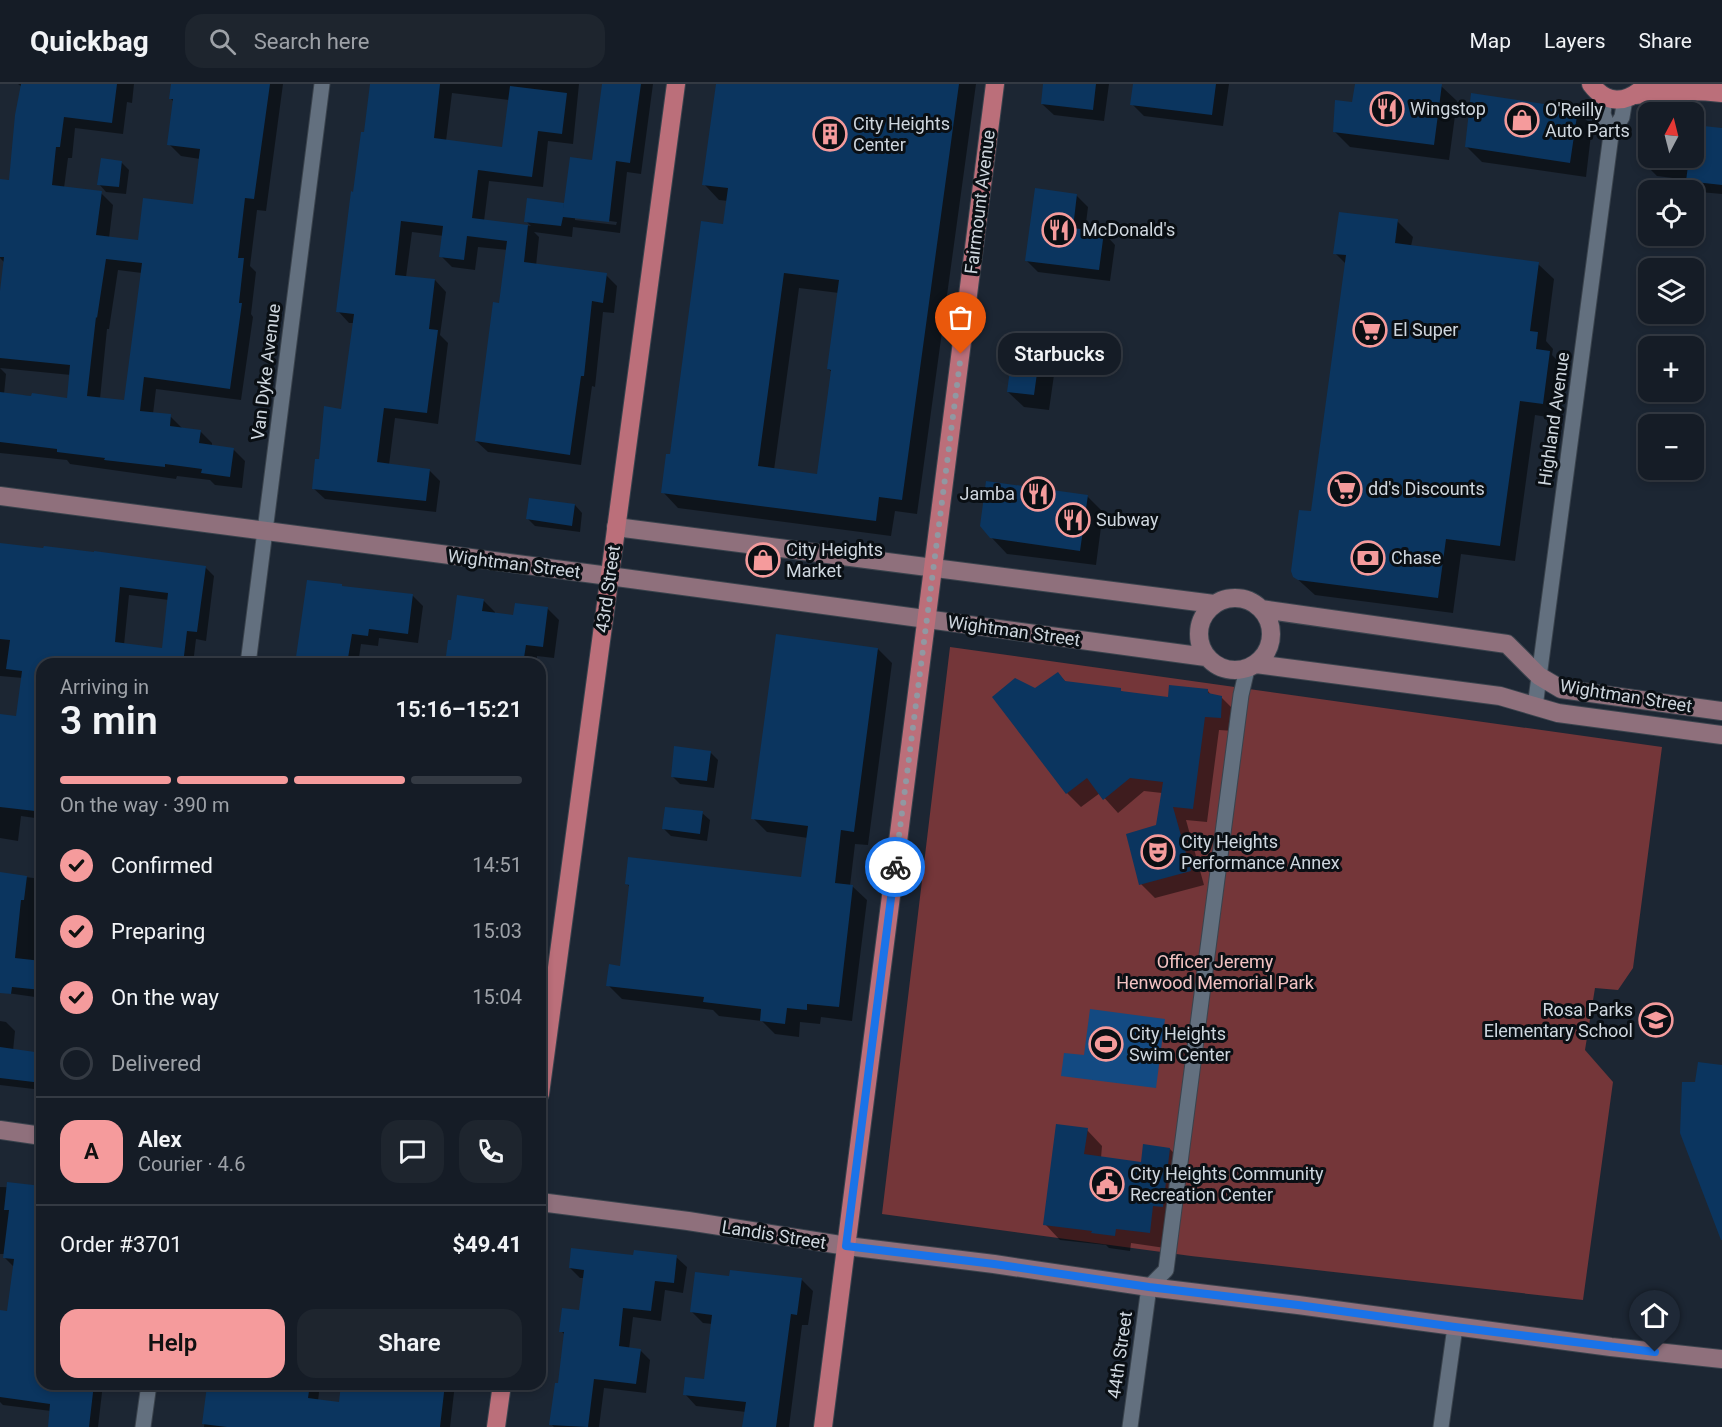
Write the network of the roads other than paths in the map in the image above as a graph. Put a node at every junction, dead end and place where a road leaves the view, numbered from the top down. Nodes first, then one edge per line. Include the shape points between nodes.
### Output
1 (322, 84) edge
2 (675, 84) edge
3 (995, 84) edge
4 (1591, 84) edge
5 (1635, 93) edge
6 (1722, 93) edge
7 (1605, 97) junction
8 (1611, 135) junction
9 (0, 496) edge
10 (616, 527) junction
11 (265, 530) junction
12 (934, 568) junction
13 (609, 576) junction
14 (1214, 604) junction
15 (1261, 609) junction
16 (927, 619) junction
17 (1206, 657) junction
18 (249, 658) edge
19 (1251, 666) junction
20 (1539, 676) junction
21 (1535, 707) junction
22 (1722, 711) edge
23 (1722, 735) edge
24 (546, 1049) edge
25 (0, 1130) edge
26 (36, 1135) edge
27 (546, 1203) edge
28 (846, 1246) junction
29 (1149, 1287) junction
30 (1455, 1327) junction
31 (1722, 1359) edge
32 (148, 1390) edge
33 (501, 1390) edge
34 (143, 1427) edge
35 (496, 1427) edge
36 (823, 1427) edge
37 (1130, 1427) edge
38 (1441, 1427) edge

1 - 11 street, Van Dyke Avenue
2 - 10 main road, 43rd Street
3 - 12 main road, Fairmount Avenue
4 - 7 main road
5 - 6 main road
5 - 7 main road via 1615,99
5 - 8 street, Highland Avenue
7 - 8 street, Highland Avenue via 1603,114
8 - 20 street, Highland Avenue
9 - 11 main road, Wightman Street
10 - 12 main road, Wightman Street
10 - 13 main road, 43rd Street
11 - 13 main road, Wightman Street
11 - 18 street, Van Dyke Avenue
12 - 14 main road, Wightman Street
12 - 16 main road, Fairmount Avenue
13 - 16 main road, Wightman Street
13 - 24 main road, 43rd Street
14 - 15 main road, Wightman Street via 1232,598 1252,602
14 - 17 main road via 1205,613 1198,635
15 - 19 main road via 1268,619 1270,643 1265,655
15 - 20 main road, Wightman Street via 1507,644
16 - 17 main road, Wightman Street
16 - 28 main road, Fairmount Avenue
17 - 19 main road, Wightman Street via 1225,669 1236,671
19 - 21 main road, Wightman Street via 1500,696
19 - 29 street via 1241,695 1166,1270
20 - 21 street, Highland Avenue
20 - 22 main road, Wightman Street via 1561,689
21 - 23 main road, Wightman Street
25 - 26 main road
27 - 28 main road, Landis Street
28 - 29 main road, Landis Street
28 - 36 main road, Fairmount Avenue
29 - 30 main road, Landis Street
29 - 37 street, 44th Street
30 - 31 main road, Landis Street
30 - 38 street
32 - 34 street
33 - 35 main road

